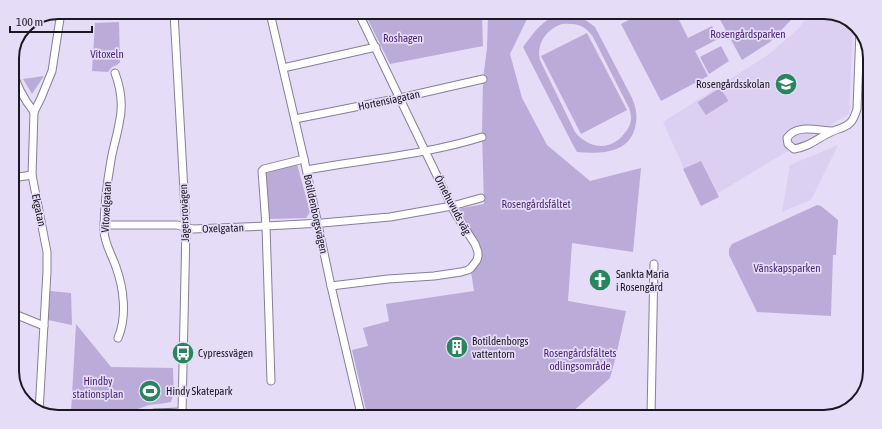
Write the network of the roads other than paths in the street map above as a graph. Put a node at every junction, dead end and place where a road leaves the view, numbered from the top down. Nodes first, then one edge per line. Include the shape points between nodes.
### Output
1 (60, 19) edge
2 (174, 19) edge
3 (272, 19) edge
4 (362, 19) edge
5 (860, 42) edge
6 (376, 48) junction
7 (283, 68) junction
8 (115, 73) dead end
9 (483, 79) dead end
10 (19, 90) edge
11 (400, 98) junction
12 (34, 112) junction
13 (295, 119) junction
14 (831, 131) junction
15 (482, 137) dead end
16 (426, 152) junction
17 (304, 159) junction
18 (307, 170) junction
19 (32, 175) junction
20 (19, 177) edge
21 (481, 198) dead end
22 (452, 206) junction
23 (318, 223) junction
24 (104, 225) junction
25 (266, 226) junction
26 (186, 227) junction
27 (654, 264) dead end
28 (331, 286) junction
29 (19, 316) edge
30 (44, 326) junction
31 (118, 338) dead end
32 (271, 381) dead end
33 (39, 405) edge
34 (182, 410) edge
35 (360, 410) edge
36 (651, 410) edge

1 - 12 street, Ekgatan via 52,71
2 - 26 street, Jägersrovägen
3 - 7 street, Botildenborgsvägen
4 - 6 street, Örnehuvuds väg
5 - 14 street via 855,118 849,124
6 - 7 street
6 - 11 street, Örnehuvuds väg
7 - 13 street, Botildenborgsvägen
8 - 24 street, Vitoxelgatan via 121,111 106,185
9 - 11 street, Hortensiagatan
10 - 12 street
11 - 13 street, Hortensiagatan
11 - 16 street, Örnehuvuds väg
12 - 19 street, Ekgatan
13 - 17 street, Botildenborgsvägen
14 - 14 street via 798,130 787,138 788,144 794,149 799,148
15 - 16 street
16 - 18 street
16 - 22 street, Örnehuvuds väg
17 - 18 street, Botildenborgsvägen
17 - 25 street via 262,171
18 - 23 street, Botildenborgsvägen
19 - 20 street
19 - 30 street, Ekgatan via 47,252
21 - 22 street, Oxelgatan
22 - 23 street, Oxelgatan via 390,217
22 - 28 street, Örnehuvuds väg via 478,252 477,260 468,270 434,276
23 - 25 street, Oxelgatan
23 - 28 street, Botildenborgsvägen
24 - 26 street, Oxelgatan
24 - 31 street, Vitoxelgatan via 106,244 122,285 124,305 122,330
25 - 26 street, Oxelgatan via 193,229
25 - 32 street
26 - 34 street, Jägersrovägen
27 - 36 street
28 - 35 street, Botildenborgsvägen
29 - 30 street
30 - 33 street, Ekgatan

